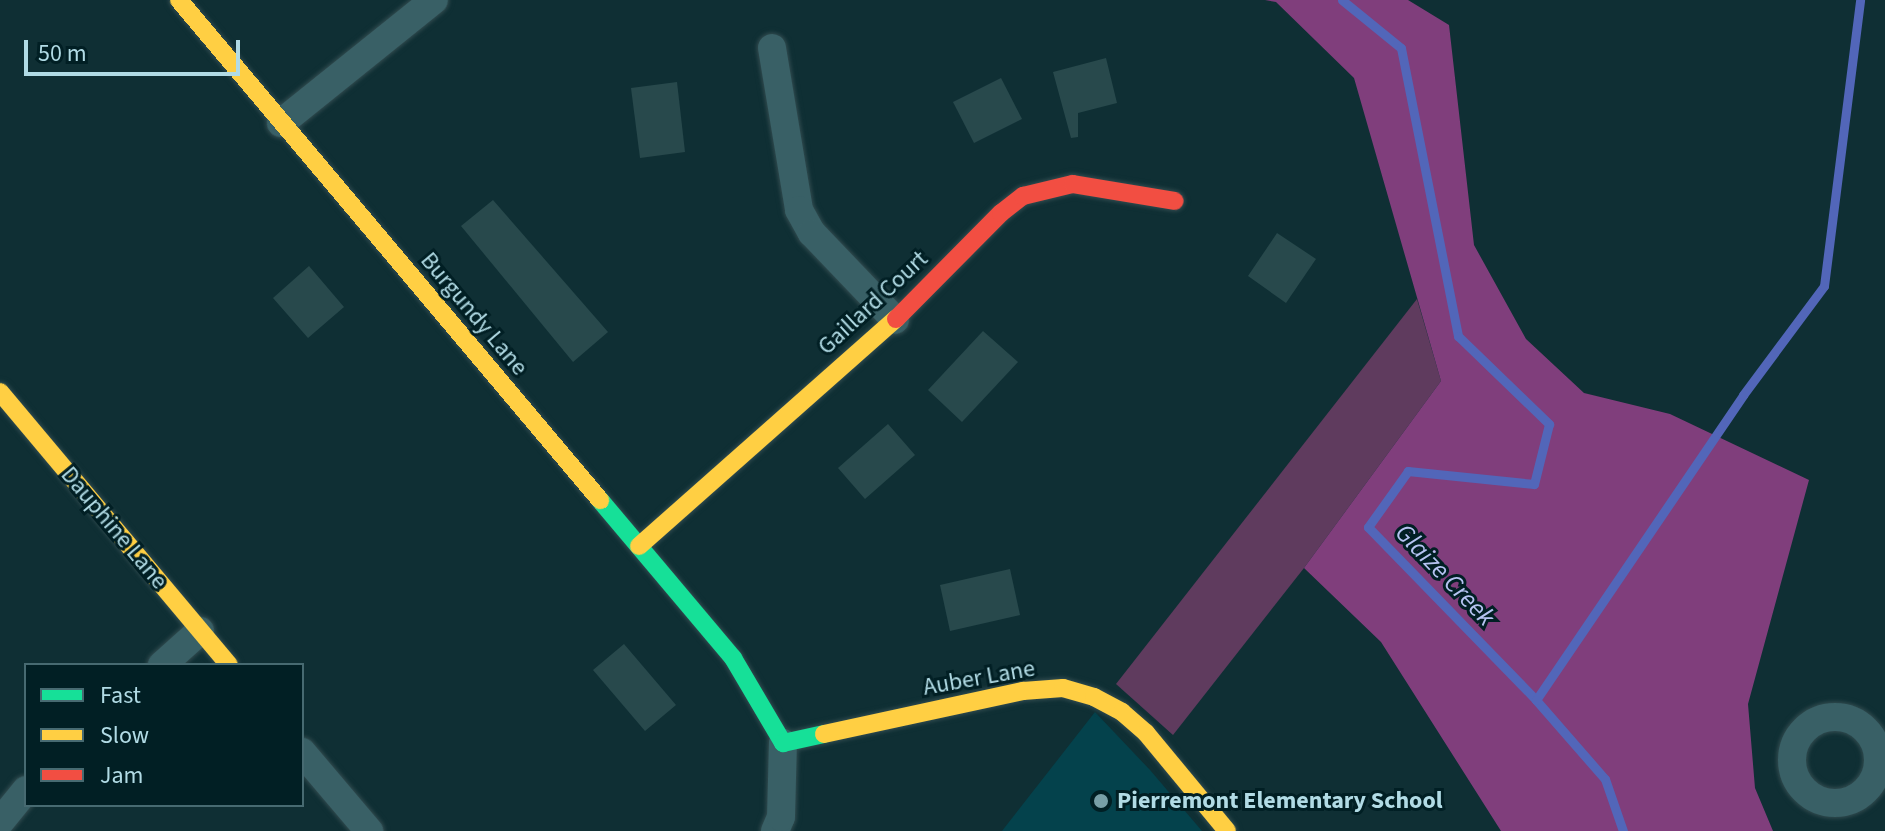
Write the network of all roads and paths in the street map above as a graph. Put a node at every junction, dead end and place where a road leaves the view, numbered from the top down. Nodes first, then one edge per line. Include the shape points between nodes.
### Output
1 (179, 0) edge
2 (434, 0) edge
3 (772, 48) dead end
4 (281, 123) junction
5 (1175, 201) dead end
6 (895, 320) junction
7 (0, 392) edge
8 (639, 546) junction
9 (200, 631) junction
10 (164, 663) edge
11 (227, 663) edge
12 (783, 743) junction
13 (304, 754) edge
14 (24, 792) edge
15 (0, 822) edge
16 (369, 831) edge
17 (775, 831) edge
18 (1227, 831) edge

1 - 4 street, Burgundy Lane
2 - 4 street
3 - 6 street via 799,210 812,233
4 - 8 street, Burgundy Lane
5 - 6 street, Gaillard Court via 1073,184 1023,196
6 - 8 street, Gaillard Court
7 - 9 street, Dauphine Lane
8 - 12 street, Burgundy Lane via 733,658
9 - 10 street
9 - 11 street, Dauphine Lane
12 - 17 street via 781,817
12 - 18 street, Auber Lane via 1023,691 1063,688 1122,712 1146,733
13 - 16 street
14 - 15 street

